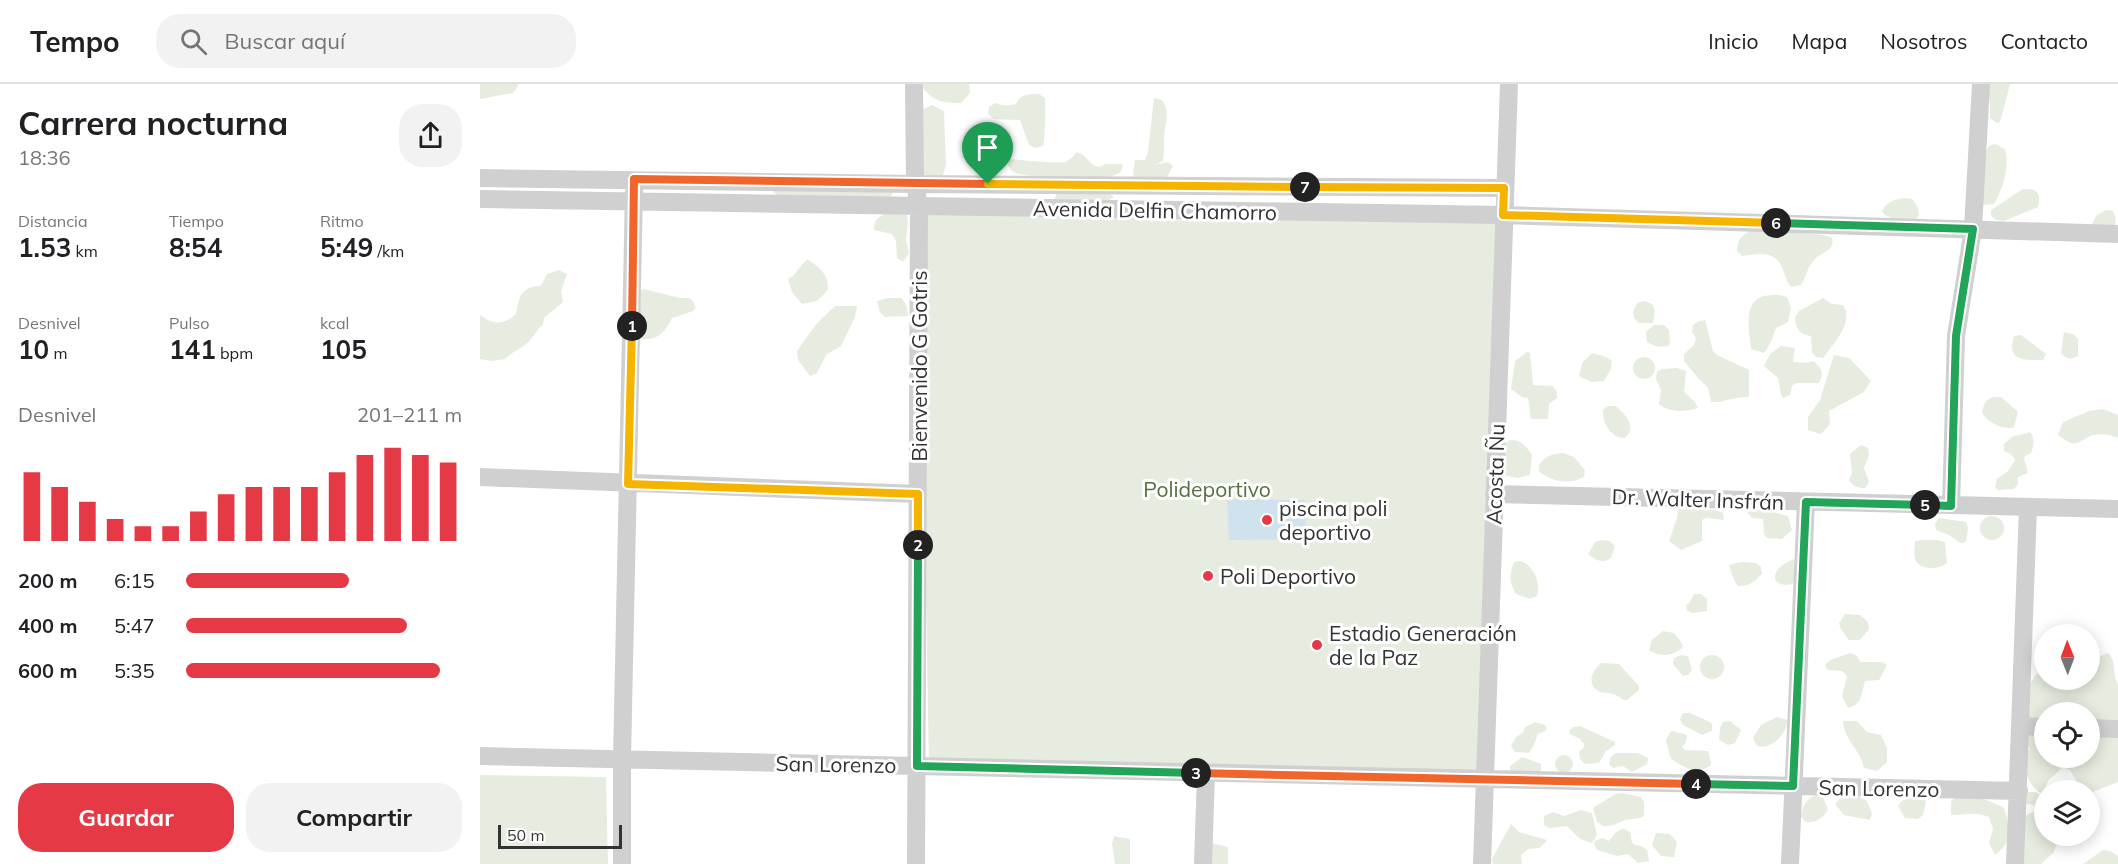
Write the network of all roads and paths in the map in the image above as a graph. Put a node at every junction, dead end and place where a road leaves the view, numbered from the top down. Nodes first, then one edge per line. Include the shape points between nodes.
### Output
1 (914, 84) edge
2 (1509, 84) edge
3 (1981, 84) edge
4 (480, 178) edge
5 (634, 179) junction
6 (915, 184) junction
7 (1504, 188) junction
8 (480, 200) edge
9 (635, 202) junction
10 (919, 206) junction
11 (1503, 215) junction
12 (1973, 229) junction
13 (2118, 234) edge
14 (480, 477) edge
15 (628, 484) junction
16 (918, 494) junction
17 (1494, 494) junction
18 (1806, 502) junction
19 (1951, 506) junction
20 (2028, 507) junction
21 (2118, 509) edge
22 (2021, 726) junction
23 (2034, 727) edge
24 (2100, 728) edge
25 (2118, 729) edge
26 (480, 756) edge
27 (621, 759) junction
28 (917, 766) junction
29 (1206, 773) junction
30 (1484, 780) junction
31 (1793, 786) junction
32 (2019, 791) junction
33 (622, 864) edge
34 (916, 864) edge
35 (1203, 864) edge
36 (1482, 864) edge
37 (1790, 864) edge
38 (2015, 864) edge

1 - 6 street, Bienvenido G Gotris
2 - 7 street, Acosta Ñu
3 - 12 street
4 - 5 street, Avenida Delfin Chamorro
5 - 6 street, Avenida Delfin Chamorro
5 - 9 street
6 - 7 street, Avenida Delfin Chamorro
6 - 10 street, Bienvenido G Gotris
7 - 11 street, Acosta Ñu
8 - 9 street, Avenida Delfin Chamorro
9 - 10 street, Avenida Delfin Chamorro
9 - 15 street
10 - 11 street, Avenida Delfin Chamorro
10 - 16 street, Bienvenido G Gotris
11 - 12 street, Avenida Delfin Chamorro
11 - 17 street, Acosta Ñu
12 - 13 street, Avenida Delfin Chamorro
12 - 19 street via 1956,336
14 - 15 street
15 - 16 street
15 - 27 street
16 - 28 street, Bienvenido G Gotris
17 - 18 street, Dr. Walter Insfrán
17 - 30 street, Acosta Ñu
18 - 19 street, Dr. Walter Insfrán
18 - 31 street
19 - 20 street, Dr. Walter Insfrán
20 - 21 street, Dr. Walter Insfrán
20 - 22 street
22 - 23 street
22 - 32 street
24 - 25 street
26 - 27 street, San Lorenzo
27 - 28 street, San Lorenzo
27 - 33 street
28 - 29 street, San Lorenzo
28 - 34 street, Bienvenido G Gotris
29 - 30 street, San Lorenzo
29 - 35 street
30 - 31 street, San Lorenzo
30 - 36 street, Acosta Ñu
31 - 32 street, San Lorenzo
31 - 37 street
32 - 38 street

